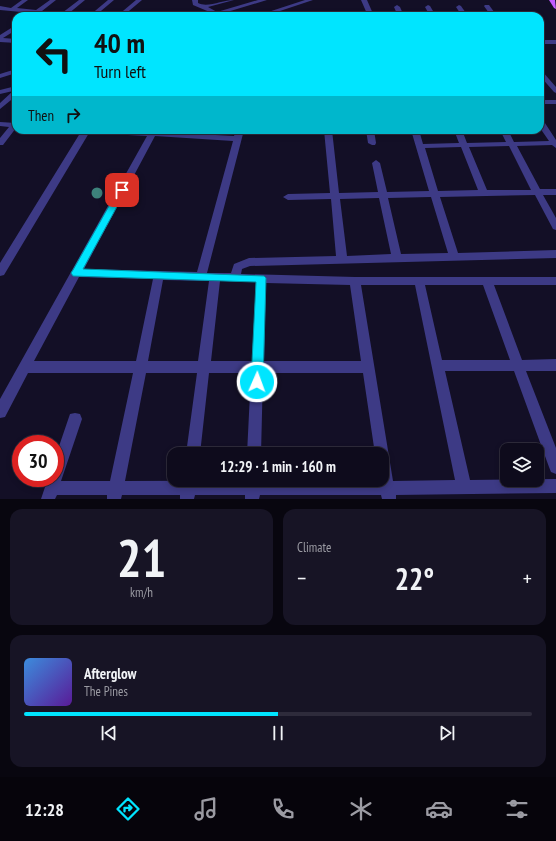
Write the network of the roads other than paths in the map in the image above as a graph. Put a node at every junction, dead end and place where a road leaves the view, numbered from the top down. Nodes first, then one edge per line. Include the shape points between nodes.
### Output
1 (25, 0) edge
2 (53, 0) edge
3 (82, 0) edge
4 (111, 0) edge
5 (139, 0) edge
6 (195, 0) edge
7 (231, 0) edge
8 (264, 0) edge
9 (310, 0) edge
10 (364, 0) edge
11 (552, 0) edge
12 (487, 6) dead end
13 (203, 7) junction
14 (397, 7) dead end
15 (428, 7) dead end
16 (459, 7) dead end
17 (556, 7) edge
18 (0, 8) edge
19 (12, 9) junction
20 (36, 12) joint
21 (67, 12) edge
22 (97, 12) edge
23 (125, 12) edge
24 (213, 12) edge
25 (228, 12) edge
26 (272, 12) edge
27 (371, 12) edge
28 (399, 12) edge
29 (431, 12) edge
30 (462, 12) edge
31 (491, 12) edge
32 (12, 30) edge
33 (0, 39) edge
34 (12, 40) edge
35 (544, 42) edge
36 (556, 42) edge
37 (12, 72) edge
38 (0, 76) edge
39 (544, 77) edge
40 (12, 89) edge
41 (0, 92) edge
42 (556, 92) edge
43 (12, 95) edge
44 (3, 101) edge
45 (544, 102) edge
46 (556, 102) edge
47 (0, 107) edge
48 (0, 124) edge
49 (12, 125) edge
50 (544, 128) edge
51 (12, 129) edge
52 (85, 134) edge
53 (152, 134) joint
54 (328, 134) edge
55 (371, 134) edge
56 (416, 134) edge
57 (460, 134) edge
58 (506, 134) edge
59 (239, 135) edge
60 (0, 143) edge
61 (372, 143) dead end
62 (511, 144) junction
63 (555, 144) edge
64 (465, 145) junction
65 (420, 146) junction
66 (376, 163) dead end
67 (537, 192) junction
68 (556, 192) edge
69 (484, 194) junction
70 (435, 195) junction
71 (383, 196) junction
72 (288, 197) dead end
73 (335, 197) junction
74 (556, 227) edge
75 (556, 254) edge
76 (454, 257) junction
77 (397, 258) junction
78 (342, 260) junction
79 (0, 272) edge
80 (76, 273) junction
81 (159, 275) junction
82 (201, 276) junction
83 (214, 277) junction
84 (236, 277) junction
85 (261, 278) junction
86 (355, 281) junction
87 (419, 281) junction
88 (487, 281) junction
89 (556, 281) edge
90 (556, 365) edge
91 (438, 366) junction
92 (518, 366) junction
93 (25, 367) junction
94 (369, 367) junction
95 (140, 368) junction
96 (203, 368) junction
97 (257, 368) junction
98 (0, 412) edge
99 (75, 420) dead end
100 (194, 447) edge
101 (254, 447) edge
102 (556, 467) edge
103 (556, 486) edge
104 (464, 487) junction
105 (253, 488) edge
106 (189, 489) edge
107 (50, 493) edge
108 (115, 493) edge
109 (388, 493) edge

1 - 19 street
2 - 20 street
3 - 21 street
4 - 22 street
5 - 23 street
6 - 13 street via 195,4
7 - 13 street
8 - 25 street
9 - 26 street
10 - 27 street
11 - 17 main road
12 - 31 street
13 - 24 street
14 - 28 street
15 - 29 street
16 - 30 street
18 - 19 street
19 - 20 street
32 - 33 street
33 - 34 street
35 - 36 street
37 - 38 street
39 - 42 street
40 - 41 street
43 - 44 street
44 - 47 street
45 - 46 street
48 - 49 street
50 - 63 street
51 - 60 street
52 - 79 street
53 - 59 street
53 - 80 street
54 - 73 street
55 - 61 street
56 - 65 street
57 - 64 street
58 - 62 street
59 - 82 street
62 - 63 street
62 - 64 street
62 - 67 street
64 - 65 street
64 - 69 street
65 - 70 street
66 - 71 street
67 - 68 street
67 - 69 street
67 - 74 street
69 - 70 street
70 - 71 street
70 - 76 street
71 - 73 street
71 - 77 street
72 - 73 street
73 - 78 street
75 - 76 street
76 - 77 street
77 - 78 street
78 - 84 street via 249,262 238,267
80 - 81 street
80 - 93 street
81 - 82 street
81 - 95 street
82 - 83 street
83 - 84 street
83 - 96 street
84 - 85 street
85 - 86 street
85 - 97 street
86 - 87 street
86 - 94 street
87 - 88 street
87 - 91 street
88 - 89 street
88 - 92 street
90 - 92 street
91 - 92 street
91 - 104 street
92 - 102 street
93 - 95 street
93 - 98 street
94 - 97 street
94 - 109 street
95 - 96 street
95 - 108 street
96 - 97 street
96 - 100 street
97 - 101 street
99 - 107 street
103 - 104 street
104 - 109 street
105 - 106 street
105 - 109 street
106 - 108 street
107 - 108 street

